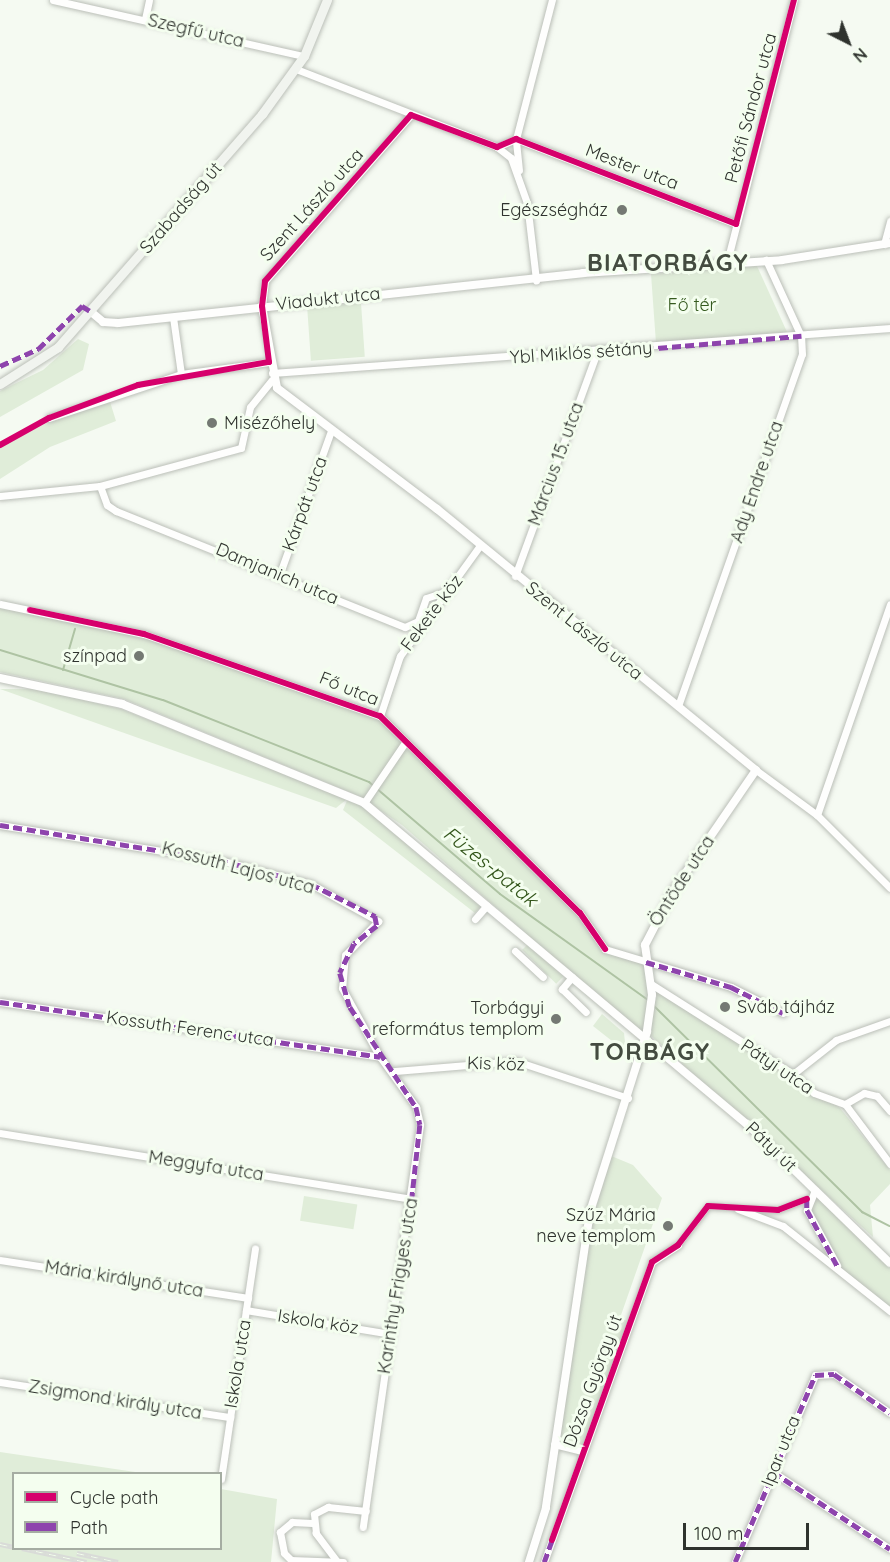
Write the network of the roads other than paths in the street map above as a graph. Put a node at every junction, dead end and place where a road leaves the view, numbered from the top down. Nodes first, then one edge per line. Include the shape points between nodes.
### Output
1 (53, 0) edge
2 (149, 0) edge
3 (327, 0) edge
4 (552, 0) edge
5 (794, 0) edge
6 (145, 19) junction
7 (304, 56) junction
8 (296, 69) junction
9 (411, 115) junction
10 (516, 139) junction
11 (496, 147) junction
12 (520, 172) junction
13 (890, 220) edge
14 (736, 224) junction
15 (887, 243) edge
16 (766, 260) junction
17 (727, 262) junction
18 (536, 280) junction
19 (262, 306) junction
20 (90, 311) junction
21 (172, 317) junction
22 (890, 328) edge
23 (801, 336) junction
24 (597, 352) junction
25 (269, 362) junction
26 (181, 374) junction
27 (272, 376) junction
28 (0, 384) edge
29 (49, 418) dead end
30 (331, 431) junction
31 (100, 486) junction
32 (0, 495) edge
33 (479, 547) junction
34 (279, 576) junction
35 (515, 576) junction
36 (450, 590) junction
37 (0, 604) edge
38 (890, 604) edge
39 (0, 678) edge
40 (678, 706) junction
41 (380, 716) junction
42 (404, 744) junction
43 (756, 770) junction
44 (364, 803) junction
45 (817, 815) junction
46 (0, 825) edge
47 (890, 888) edge
48 (487, 905) junction
49 (475, 919) dead end
50 (515, 951) dead end
51 (646, 962) junction
52 (543, 977) dead end
53 (572, 977) junction
54 (651, 984) junction
55 (0, 1002) edge
56 (586, 1012) dead end
57 (783, 1013) dead end
58 (889, 1025) edge
59 (645, 1038) junction
60 (380, 1057) junction
61 (395, 1071) junction
62 (792, 1074) junction
63 (628, 1098) junction
64 (845, 1104) junction
65 (890, 1111) edge
66 (0, 1133) edge
67 (890, 1164) edge
68 (815, 1190) junction
69 (412, 1199) junction
70 (807, 1199) junction
71 (738, 1209) junction
72 (678, 1245) joint
73 (255, 1248) dead end
74 (0, 1260) edge
75 (889, 1262) edge
76 (838, 1267) junction
77 (248, 1298) junction
78 (246, 1310) junction
79 (890, 1311) edge
80 (391, 1334) junction
81 (0, 1382) edge
82 (890, 1413) edge
83 (230, 1417) junction
84 (555, 1444) junction
85 (583, 1451) junction
86 (222, 1472) edge
87 (773, 1472) junction
88 (366, 1511) junction
89 (312, 1523) junction
90 (363, 1527) dead end
91 (540, 1536) junction
92 (552, 1540) junction
93 (890, 1549) edge
94 (339, 1561) edge
95 (530, 1562) edge
96 (544, 1562) edge
97 (735, 1562) edge

1 - 6 street, Szegfű utca
2 - 6 street
3 - 7 main road, Szabadság út
4 - 10 street
5 - 14 street, Petőfi Sándor utca
6 - 7 street, Szegfű utca
7 - 8 main road, Szabadság út
8 - 9 street
8 - 20 main road, Szabadság út
9 - 11 street
9 - 19 street, Szent László utca via 265,281
10 - 11 street
10 - 12 street
10 - 14 street, Mester utca
11 - 12 street
12 - 18 street
13 - 15 street
14 - 17 street, Petőfi Sándor utca
15 - 16 street, Viadukt utca
16 - 17 street, Viadukt utca
16 - 23 street
17 - 18 street, Viadukt utca
18 - 19 street, Viadukt utca
19 - 21 street, Viadukt utca
19 - 25 street, Szent László utca
20 - 21 street, Viadukt utca via 110,323
20 - 28 main road, Szabadság út via 37,364
21 - 26 street
22 - 23 street, Ybl Miklós sétány
23 - 24 street, Ybl Miklós sétány
23 - 40 street, Ady Endre utca via 802,354
24 - 27 street, Ybl Miklós sétány
24 - 35 street, Március 15. utca
25 - 26 street
25 - 27 street, Szent László utca
26 - 29 street
27 - 30 street, Szent László utca
27 - 31 street via 250,408 241,448
30 - 33 street, Szent László utca
30 - 34 street, Kárpát utca
31 - 32 street
31 - 34 street, Damjanich utca via 107,505 117,512
33 - 35 street, Szent László utca
33 - 36 street, Fekete köz
34 - 36 street, Damjanich utca via 405,627 418,621 426,598
35 - 40 street, Szent László utca
36 - 41 street, Fekete köz via 400,656
37 - 41 street, Fő utca via 144,634
38 - 45 street
39 - 44 street via 122,704
40 - 43 street, Szent László utca
41 - 42 street, Fő utca
42 - 44 street
42 - 51 street, Fő utca via 580,913 605,949
43 - 45 street, Szent László utca
43 - 51 street, Öntöde utca via 650,931
44 - 48 street
45 - 47 street, Szent László utca
46 - 60 street, Kossuth Lajos utca via 219,860 310,884 371,913 377,926 354,944 340,973 350,1007
48 - 49 street
48 - 53 street
50 - 52 street
51 - 54 street, Öntöde utca
51 - 57 street, Fő utca via 730,987
53 - 56 street via 562,989
53 - 59 street
54 - 59 street, Öntöde utca
54 - 62 street, Pátyi utca
55 - 60 street, Kossuth Ferenc utca
58 - 62 street via 861,1027 836,1040
59 - 63 street, Dózsa György út
59 - 68 street, Pátyi út
60 - 61 street, Karinthy Frigyes utca
61 - 63 street, Kis köz via 516,1061
61 - 69 street, Karinthy Frigyes utca via 420,1125
62 - 64 street, Pátyi utca via 814,1093
63 - 84 street, Dózsa György út via 590,1212
64 - 65 street via 864,1093 877,1096
64 - 67 street
66 - 69 street, Meggyfa utca
68 - 70 street
68 - 75 street, Pátyi út
69 - 80 street, Karinthy Frigyes utca
70 - 71 street via 789,1209
70 - 76 street via 807,1209
71 - 72 street via 708,1206
71 - 76 street via 783,1226
72 - 85 street, Dózsa György út via 652,1262
73 - 77 street, Iskola utca
74 - 77 street, Mária királynő utca
76 - 79 street
77 - 78 street, Iskola utca
78 - 80 street, Iskola köz
78 - 83 street, Iskola utca
80 - 88 street, Karinthy Frigyes utca
81 - 83 street, Zsigmond király utca
82 - 87 street, Ipar utca via 834,1374 815,1375
83 - 86 street, Iskola utca
84 - 85 street, Dózsa György út
84 - 91 street, Dózsa György út
85 - 92 street, Dózsa György út
87 - 93 street
87 - 97 street, Ipar utca
88 - 89 street via 322,1508
88 - 90 street, Karinthy Frigyes utca
89 - 94 street
89 - 94 street via 292,1522 280,1532 284,1553 291,1560
91 - 92 street
91 - 95 street, Dózsa György út
92 - 96 street, Dózsa György út

